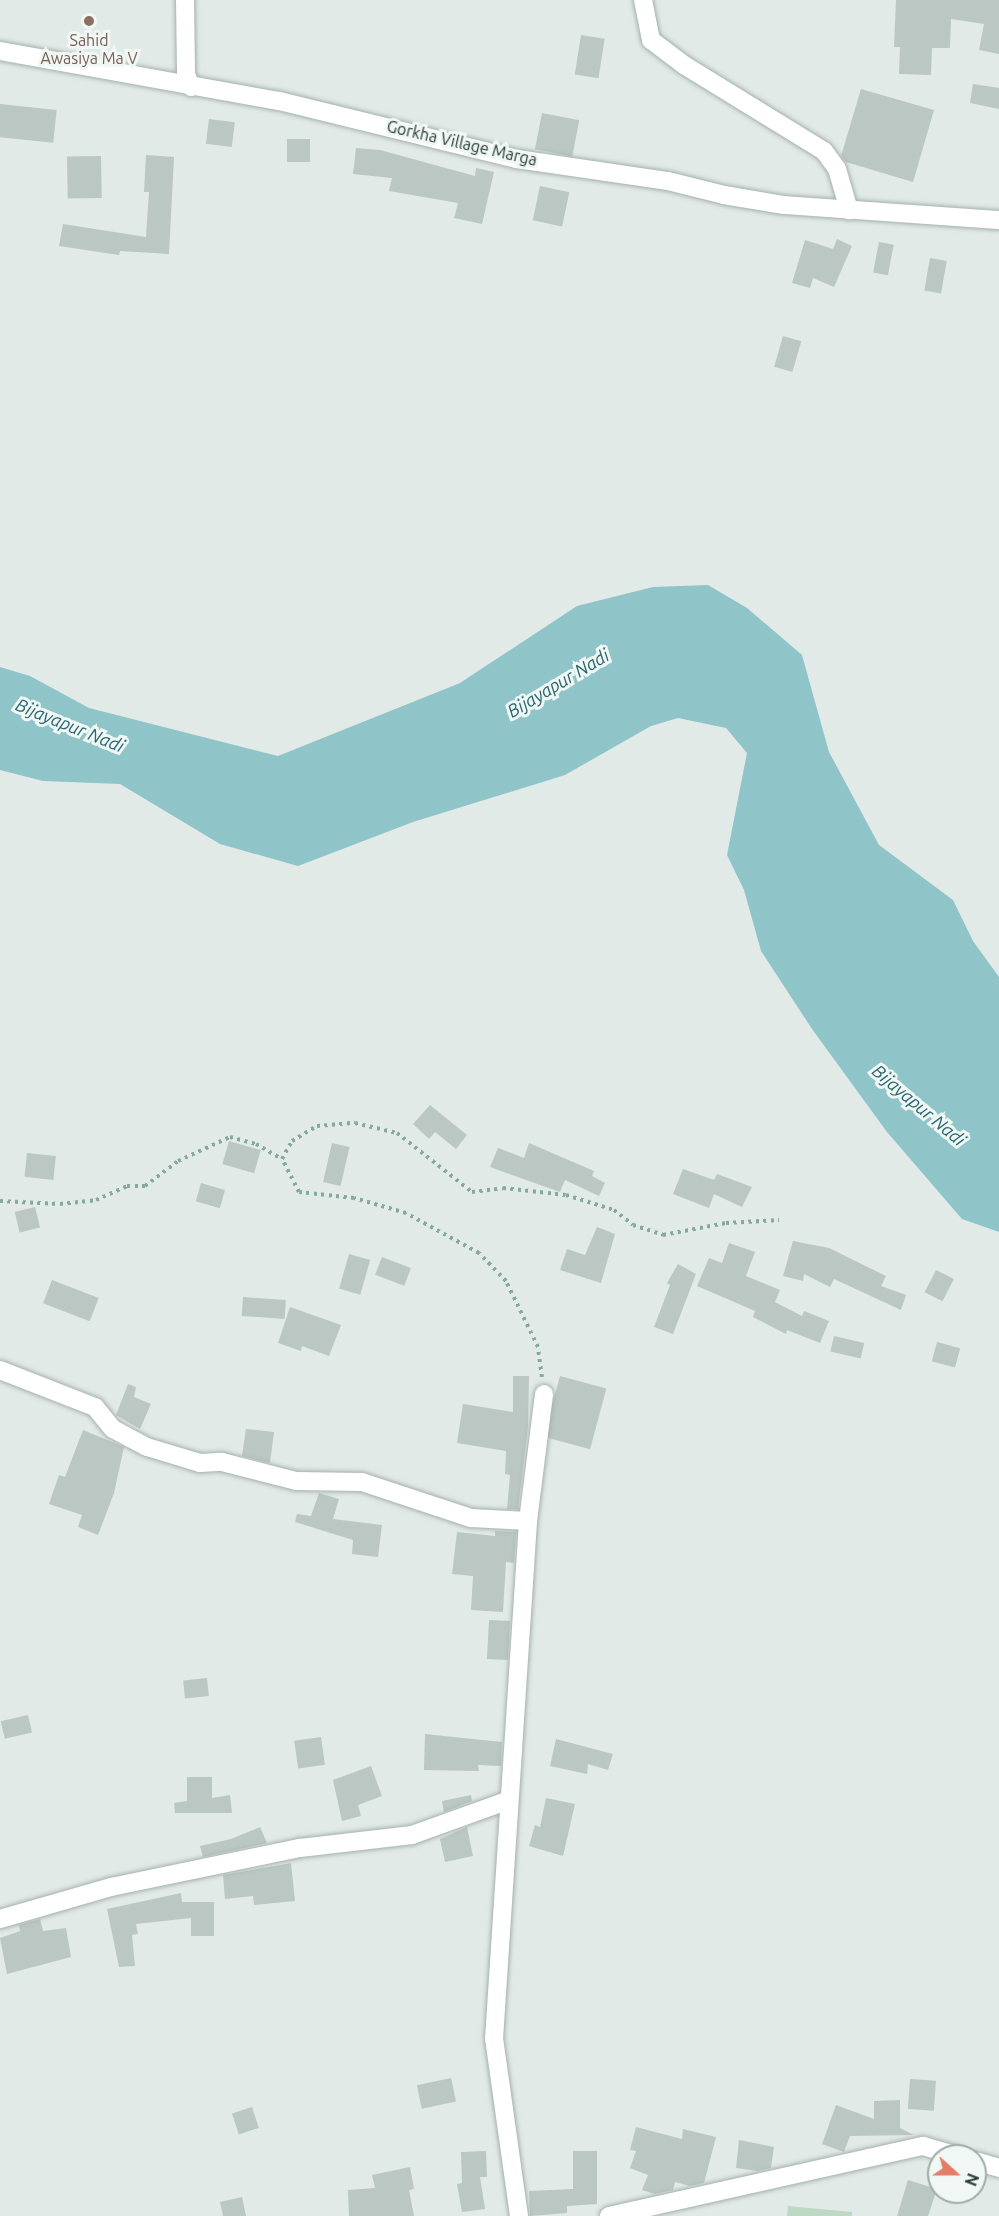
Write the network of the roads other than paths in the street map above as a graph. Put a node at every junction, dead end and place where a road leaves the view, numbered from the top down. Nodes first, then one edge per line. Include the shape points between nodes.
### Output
1 (185, 0) edge
2 (643, 0) edge
3 (0, 51) edge
4 (191, 87) junction
5 (849, 210) junction
6 (999, 220) edge
7 (0, 1370) edge
8 (544, 1394) road end
9 (528, 1521) junction
10 (509, 1800) junction
11 (0, 1920) edge
12 (927, 2147) edge
13 (519, 2216) edge
14 (609, 2216) edge

1 - 4 street via 186,74
2 - 5 street via 651,40 684,65 824,151 837,169
3 - 4 street, Gorkha Village Marga
4 - 5 street, Gorkha Village Marga via 279,101 517,159 668,181 784,205
5 - 6 street, Gorkha Village Marga
7 - 9 street via 96,1407 113,1429 147,1448 200,1463 222,1462 296,1480 362,1482 471,1518
8 - 9 street
9 - 10 street
10 - 11 street via 412,1835 289,1850 111,1887
10 - 13 street via 494,2039
12 - 14 street

